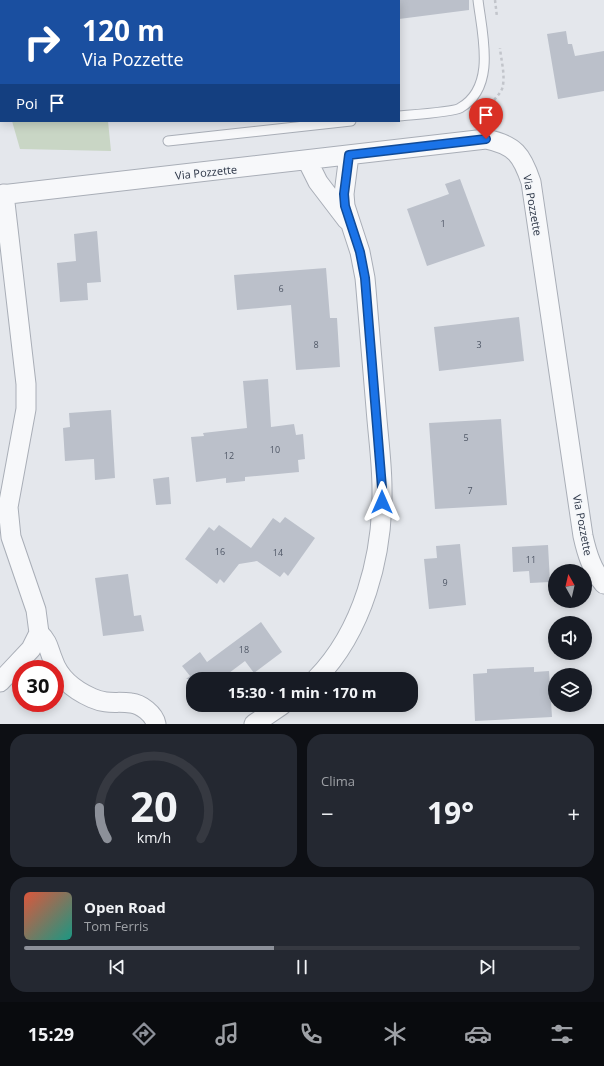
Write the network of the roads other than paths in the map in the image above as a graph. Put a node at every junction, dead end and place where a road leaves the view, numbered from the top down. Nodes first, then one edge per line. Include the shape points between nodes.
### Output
1 (478, 0) edge
2 (400, 116) edge
3 (342, 122) edge
4 (168, 141) dead end
5 (349, 155) junction
6 (307, 160) junction
7 (2, 194) edge
8 (350, 223) junction
9 (604, 584) edge
10 (40, 633) junction
11 (323, 672) edge
12 (0, 682) edge
13 (272, 712) edge
14 (156, 724) edge
15 (254, 724) edge

1 - 2 lane via 485,69 480,86 472,98 459,109
3 - 4 lane
5 - 6 street, Via Pozzette
5 - 8 street via 344,194
5 - 9 street, Via Pozzette via 486,139 510,146 520,155 531,182 583,536 588,557
6 - 7 street, Via Pozzette
6 - 8 street via 318,182
7 - 10 street via 26,384 26,409 8,507 11,537 36,610
8 - 11 street via 360,252 365,278 382,488 381,530 371,577 354,624 331,664
10 - 12 street via 31,650
10 - 14 street via 47,641 53,661 62,677 73,688 104,702 132,703 145,709
13 - 15 street

